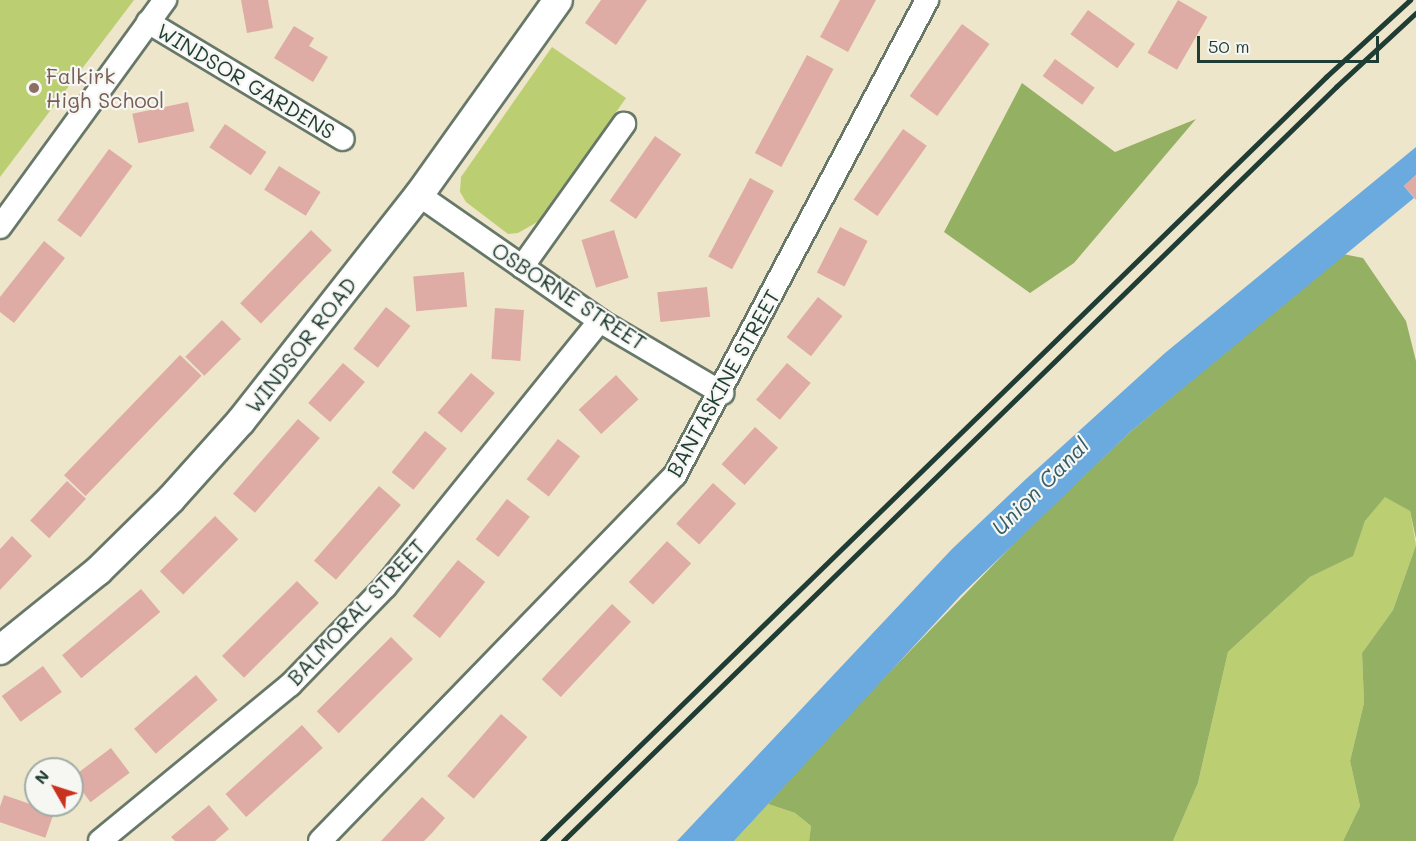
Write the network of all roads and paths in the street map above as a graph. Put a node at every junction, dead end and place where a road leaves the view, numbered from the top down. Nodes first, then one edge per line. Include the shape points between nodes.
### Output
1 (165, 0) edge
2 (558, 0) edge
3 (927, 0) edge
4 (148, 22) junction
5 (624, 124) dead end
6 (343, 139) dead end
7 (418, 195) junction
8 (0, 227) edge
9 (522, 267) junction
10 (600, 321) junction
11 (722, 393) junction
12 (0, 650) edge
13 (100, 841) edge
14 (320, 841) edge

1 - 4 street
2 - 7 street, WINDSOR ROAD
3 - 11 street, BANTASKINE STREET
4 - 6 street, WINDSOR GARDENS
4 - 8 street
5 - 9 street
7 - 9 street, OSBORNE STREET
7 - 12 street, WINDSOR ROAD via 241,421 171,500 98,571
9 - 10 street, OSBORNE STREET
10 - 11 street, OSBORNE STREET
10 - 13 street, BALMORAL STREET via 385,586 290,685
11 - 14 street, BANTASKINE STREET via 675,475

